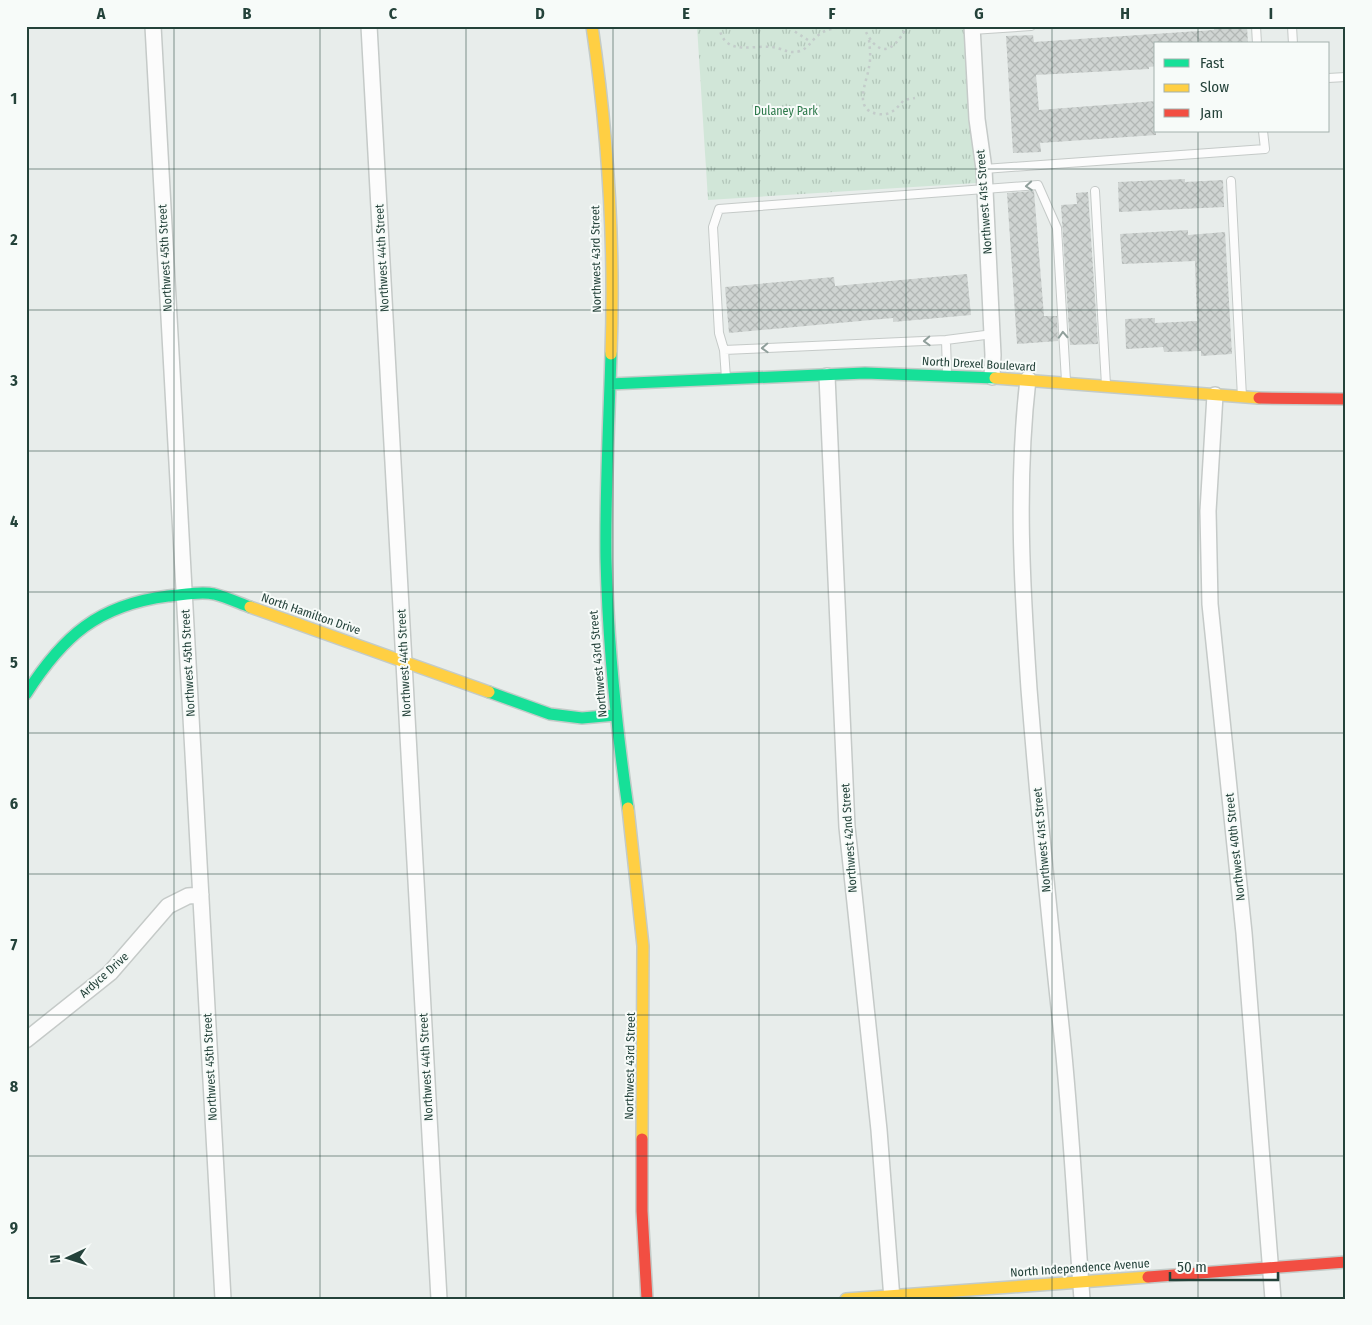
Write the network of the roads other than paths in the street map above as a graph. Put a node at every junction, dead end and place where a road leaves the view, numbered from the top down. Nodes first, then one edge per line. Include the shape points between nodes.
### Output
1 (153, 26) edge
2 (369, 26) edge
3 (592, 26) edge
4 (1031, 26) edge
5 (1256, 26) edge
6 (1292, 26) edge
7 (972, 28) edge
8 (1257, 42) edge
9 (1293, 42) edge
10 (1346, 77) edge
11 (1330, 78) edge
12 (1264, 132) edge
13 (984, 169) junction
14 (1231, 181) dead end
15 (985, 190) junction
16 (1095, 191) dead end
17 (992, 334) junction
18 (946, 340) junction
19 (724, 350) junction
20 (947, 375) junction
21 (827, 376) junction
22 (992, 377) junction
23 (726, 380) junction
24 (1028, 380) junction
25 (1066, 383) junction
26 (610, 384) junction
27 (1106, 387) junction
28 (1215, 395) junction
29 (1242, 397) junction
30 (1346, 399) edge
31 (184, 595) junction
32 (404, 662) junction
33 (26, 694) edge
34 (616, 715) junction
35 (201, 895) junction
36 (26, 1040) edge
37 (1346, 1262) edge
38 (1271, 1268) junction
39 (1081, 1281) junction
40 (892, 1297) edge
41 (223, 1299) edge
42 (439, 1299) edge
43 (646, 1299) edge
44 (846, 1299) edge
45 (1082, 1299) edge
46 (1273, 1299) edge

1 - 31 street, Northwest 45th Street
2 - 32 street, Northwest 44th Street
3 - 26 street, Northwest 43rd Street via 610,230
4 - 7 lane
5 - 8 lane
6 - 9 lane
7 - 13 street, Northwest 41st Street via 977,119
10 - 11 lane
12 - 13 lane via 1265,149
13 - 15 street, Northwest 41st Street
14 - 29 lane
15 - 17 street, Northwest 41st Street
15 - 19 lane via 719,209 713,227 720,334
25 -> 15 lane via 1057,228 1038,186
16 - 27 lane
17 - 18 lane
17 - 22 street, Northwest 41st Street
18 -> 19 lane
18 - 20 lane
19 - 23 lane
20 - 21 street, North Drexel Boulevard
20 - 22 street, North Drexel Boulevard
21 - 23 street, North Drexel Boulevard
21 - 40 street, Northwest 42nd Street via 847,826 879,1130
22 - 24 street, North Drexel Boulevard
23 - 26 street, North Drexel Boulevard
24 - 25 street, North Drexel Boulevard
24 - 39 street, Northwest 41st Street via 1021,478 1025,630
25 - 27 street, North Drexel Boulevard
26 - 34 street, Northwest 43rd Street via 606,560
27 - 28 street, North Drexel Boulevard
28 - 29 street, North Drexel Boulevard
28 - 38 street, Northwest 40th Street via 1208,511 1210,604 1244,933
29 - 30 street, North Drexel Boulevard
31 - 32 street, North Hamilton Drive via 213,594
31 - 33 street, North Hamilton Drive via 117,606 98,615 64,642
31 - 35 street, Northwest 45th Street
32 - 34 street, North Hamilton Drive via 550,714 582,718
32 - 42 street, Northwest 44th Street
34 - 43 street, Northwest 43rd Street via 642,936 645,1035 641,1188
35 - 36 street, Ardyce Drive via 188,896 168,906 110,973
35 - 41 street, Northwest 45th Street
37 - 38 street, North Independence Avenue
38 - 39 street, North Independence Avenue
38 - 46 street, Northwest 40th Street
39 - 40 street, North Independence Avenue
39 - 45 street, Northwest 41st Street
40 - 44 street, North Independence Avenue

